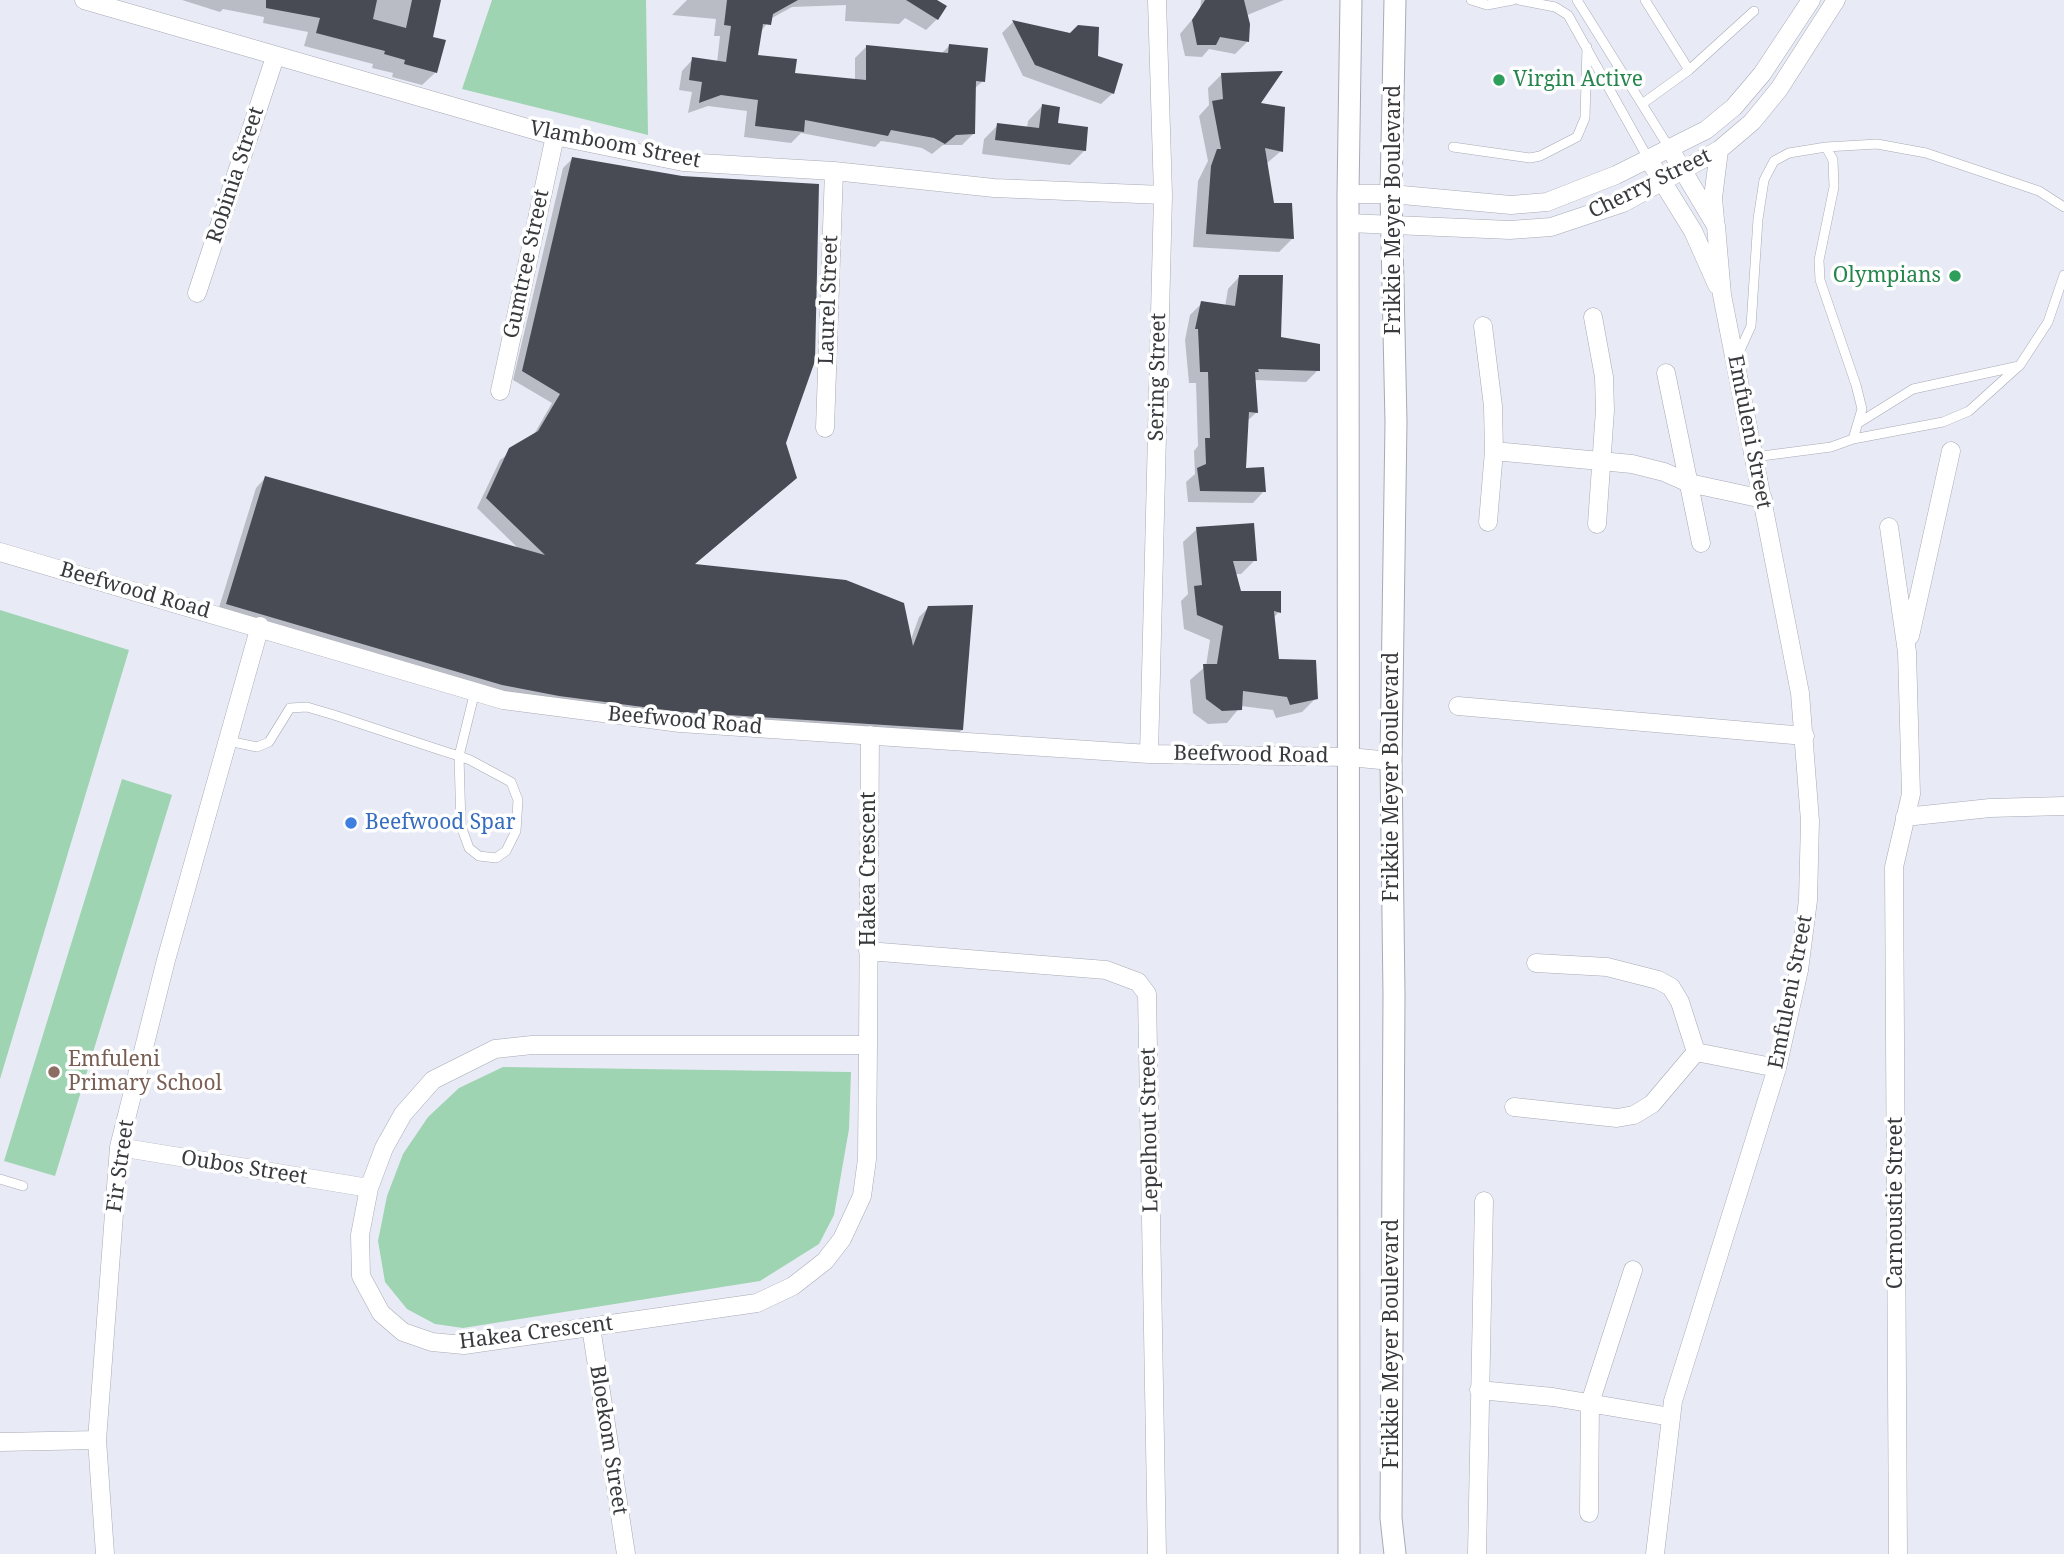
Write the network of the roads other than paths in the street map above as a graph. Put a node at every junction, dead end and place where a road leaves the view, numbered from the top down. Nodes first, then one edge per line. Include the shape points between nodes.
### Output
1 (84, 0) edge
2 (1157, 0) edge
3 (1351, 0) edge
4 (1395, 0) edge
5 (1472, 0) edge
6 (1513, 0) edge
7 (1519, 0) edge
8 (1577, 0) edge
9 (1645, 0) edge
10 (1811, 0) edge
11 (1836, 0) edge
12 (1754, 12) dead end
13 (1587, 47) junction
14 (275, 57) junction
15 (1689, 70) junction
16 (1642, 104) junction
17 (555, 136) junction
18 (1452, 147) dead end
19 (1826, 147) junction
20 (1670, 149) junction
21 (1719, 150) junction
22 (1649, 160) junction
23 (834, 171) junction
24 (1683, 171) junction
25 (1662, 183) junction
26 (1348, 194) junction
27 (1391, 194) junction
28 (1163, 195) junction
29 (2064, 207) edge
30 (1348, 223) junction
31 (1392, 223) junction
32 (1716, 226) junction
33 (2064, 275) edge
34 (197, 293) dead end
35 (1722, 295) junction
36 (1593, 317) dead end
37 (1483, 326) dead end
38 (1735, 361) junction
39 (2020, 365) junction
40 (1666, 373) dead end
41 (500, 391) dead end
42 (1860, 422) junction
43 (825, 428) dead end
44 (1853, 439) junction
45 (1494, 451) junction
46 (1951, 451) dead end
47 (1754, 457) junction
48 (1601, 460) junction
49 (1689, 483) junction
50 (1763, 499) junction
51 (1488, 522) dead end
52 (1597, 524) dead end
53 (1889, 527) dead end
54 (1701, 542) dead end
55 (0, 552) edge
56 (260, 626) junction
57 (1907, 652) junction
58 (475, 691) junction
59 (1458, 706) dead end
60 (870, 735) junction
61 (1805, 736) junction
62 (228, 741) junction
63 (1149, 754) junction
64 (459, 756) junction
65 (1349, 757) junction
66 (1391, 761) junction
67 (2064, 806) edge
68 (1905, 817) junction
69 (869, 951) junction
70 (1536, 963) dead end
71 (868, 1045) junction
72 (1696, 1052) junction
73 (1777, 1068) junction
74 (1514, 1107) dead end
75 (120, 1147) junction
76 (0, 1180) edge
77 (23, 1186) dead end
78 (369, 1188) junction
79 (1484, 1201) dead end
80 (1633, 1270) dead end
81 (591, 1327) junction
82 (1479, 1390) junction
83 (1590, 1403) junction
84 (1671, 1417) junction
85 (97, 1440) junction
86 (0, 1442) edge
87 (1589, 1513) dead end
88 (105, 1554) edge
89 (626, 1554) edge
90 (1157, 1554) edge
91 (1349, 1554) edge
92 (1395, 1554) edge
93 (1477, 1554) edge
94 (1655, 1554) edge
95 (1898, 1554) edge

1 - 14 street, Vlamboom Street
2 - 28 street, Sering Street
3 - 26 street, Frikkie Meyer Boulevard
4 - 27 street, Frikkie Meyer Boulevard
5 - 6 lane via 1487,5
7 - 13 lane via 1563,10
8 - 16 lane
9 - 15 lane
10 - 20 street, Cherry Street via 1734,107 1706,130
11 - 21 street, Cherry Street via 1779,89 1752,122
12 - 15 lane
13 - 18 lane via 1586,118 1577,137 1530,158
13 - 22 lane
14 - 17 street, Vlamboom Street
14 - 34 street, Robinia Street
15 - 16 lane
16 - 20 lane
17 - 23 street, Vlamboom Street via 682,162
17 - 41 street, Gumtree Street
19 - 29 lane via 1877,144 1926,153 2039,191
19 - 38 lane via 1789,153 1774,161 1764,180 1751,326
19 - 42 lane via 1833,160 1834,187 1819,260 1820,280 1856,385
20 - 22 street, Cherry Street
20 - 24 street, Emfuleni Street
21 - 24 street, Cherry Street
21 - 32 street via 1713,198
22 - 25 street, Emfuleni Street
22 - 27 street, Cherry Street via 1547,202 1511,205
23 - 28 street, Vlamboom Street via 994,188
23 - 43 street, Laurel Street
24 - 25 street, Cherry Street
24 - 32 street, Emfuleni Street
25 - 31 street, Cherry Street via 1592,215 1551,227 1510,230
25 - 35 street, Emfuleni Street via 1693,231
26 - 27 street, Cherry Street
26 - 30 street, Frikkie Meyer Boulevard
27 - 31 street, Frikkie Meyer Boulevard
28 - 63 street, Sering Street
30 - 31 street, Cherry Street
30 - 65 street, Frikkie Meyer Boulevard
31 - 66 street, Frikkie Meyer Boulevard via 1396,422
32 - 35 street, Emfuleni Street
33 - 39 lane via 2048,322
35 - 38 street, Emfuleni Street
36 - 48 street via 1604,377
37 - 45 street
38 - 47 street, Emfuleni Street
39 - 42 lane via 1913,389
39 - 44 lane via 1969,411 1910,430
40 - 49 street
42 - 44 lane
44 - 47 lane via 1805,453
45 - 48 street
45 - 51 street
46 - 57 street
47 - 50 street, Emfuleni Street
48 - 49 street via 1650,468
48 - 52 street
49 - 50 street
49 - 54 street
50 - 61 street, Emfuleni Street
53 - 57 street
55 - 56 street, Beefwood Road
56 - 58 street, Beefwood Road
56 - 62 street, Fir Street
57 - 68 street, Carnoustie Street via 1911,794
58 - 60 street, Beefwood Road via 503,700 680,723
58 - 64 lane
59 - 61 street
60 - 63 street, Beefwood Road
60 - 69 street, Hakea Crescent
61 - 73 street, Emfuleni Street via 1808,900 1799,970
62 - 64 lane via 257,747 269,742 290,708 307,706
62 - 75 street, Fir Street via 166,960
63 - 65 street, Beefwood Road
64 - 64 lane via 511,782 518,800 516,831 506,851 496,858 479,856 469,848 461,827
65 - 66 street, Beefwood Road
65 - 91 street, Frikkie Meyer Boulevard
66 - 92 street, Frikkie Meyer Boulevard via 1391,1518
67 - 68 street
68 - 95 street, Carnoustie Street via 1896,852
69 - 71 street, Hakea Crescent
69 - 90 street, Lepelhout Street via 1106,970 1139,982 1147,994
70 - 72 street via 1607,967 1671,987 1681,1002
71 - 78 street, Hakea Crescent via 495,1049 433,1080 410,1105 384,1149
71 - 81 street, Hakea Crescent via 867,1160 862,1196 842,1239 825,1261 793,1286 757,1303
72 - 73 street
72 - 74 street via 1652,1104 1634,1115 1616,1118
73 - 84 street, Emfuleni Street via 1688,1347
75 - 78 street, Oubos Street
75 - 85 street, Fir Street
76 - 77 lane
78 - 81 street, Hakea Crescent via 360,1235 361,1276 381,1313 403,1332 432,1342 464,1345
79 - 82 street
80 - 83 street
81 - 89 street, Bloekom Street
82 - 83 street
82 - 93 street
83 - 84 street
83 - 87 street
84 - 94 street, Emfuleni Street
85 - 86 street
85 - 88 street, Fir Street

